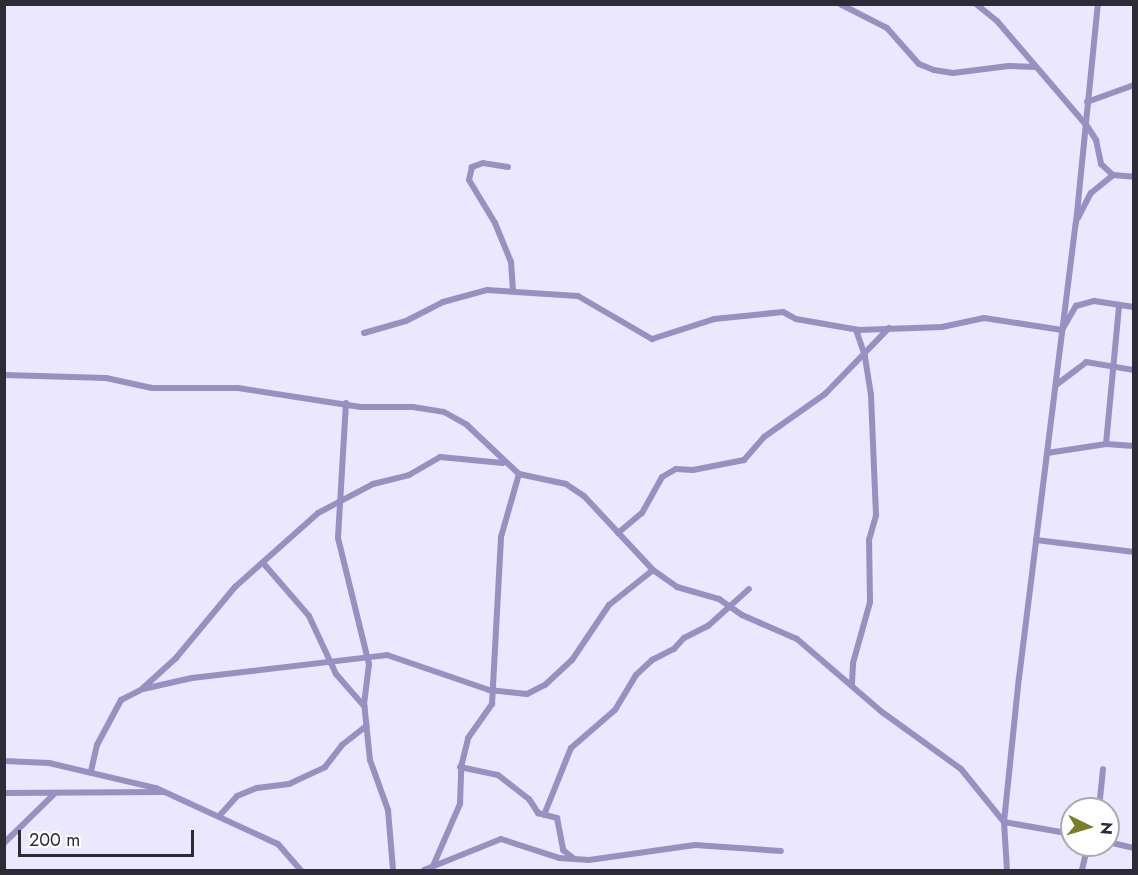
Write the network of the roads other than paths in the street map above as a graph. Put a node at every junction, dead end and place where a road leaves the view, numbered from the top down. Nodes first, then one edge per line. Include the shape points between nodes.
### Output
1 (840, 4) edge
2 (976, 4) edge
3 (1098, 4) edge
4 (1036, 67) junction
5 (1134, 85) edge
6 (1087, 102) junction
7 (1087, 126) junction
8 (508, 167) dead end
9 (1113, 175) junction
10 (1134, 177) edge
11 (1076, 223) junction
12 (515, 281) junction
13 (522, 290) junction
14 (513, 291) junction
15 (1119, 306) junction
16 (1134, 307) edge
17 (890, 328) junction
18 (856, 330) junction
19 (1062, 330) junction
20 (364, 333) dead end
21 (865, 356) junction
22 (1114, 367) junction
23 (1134, 370) edge
24 (4, 375) edge
25 (1056, 385) junction
26 (346, 404) junction
27 (1106, 444) junction
28 (1134, 446) edge
29 (1047, 453) junction
30 (504, 463) junction
31 (519, 474) junction
32 (339, 502) junction
33 (618, 533) junction
34 (1036, 540) junction
35 (1134, 552) edge
36 (264, 564) junction
37 (653, 570) junction
38 (749, 589) dead end
39 (730, 608) junction
40 (367, 658) junction
41 (330, 661) junction
42 (852, 683) junction
43 (143, 689) junction
44 (492, 691) junction
45 (364, 706) junction
46 (366, 726) junction
47 (4, 760) edge
48 (460, 767) junction
49 (1103, 769) dead end
50 (91, 771) junction
51 (166, 792) junction
52 (4, 793) edge
53 (54, 794) junction
54 (1101, 797) edge
55 (544, 814) junction
56 (220, 815) junction
57 (1004, 822) junction
58 (1060, 832) edge
59 (5, 843) edge
60 (782, 851) dead end
61 (576, 859) junction
62 (433, 866) junction
63 (301, 870) edge
64 (393, 870) edge
65 (424, 870) edge
66 (1007, 870) edge

1 - 4 street via 887,28 919,64 934,70 953,73
2 - 4 street via 997,21
3 - 6 street
4 - 7 street
5 - 6 street
6 - 7 street
7 - 9 street via 1096,140 1101,164
7 - 11 street
8 - 12 street via 480,164 472,167 469,180 495,223
9 - 10 street
9 - 11 street via 1090,193
11 - 19 street
12 - 13 street
12 - 14 street
13 - 14 street
13 - 18 street via 578,296 652,339 714,319 783,312
14 - 20 street via 487,290 443,302 406,321
15 - 16 street
15 - 19 street via 1094,301 1076,306
15 - 22 street
17 - 18 street
17 - 19 street via 962,325 984,318
17 - 21 street
18 - 21 street
19 - 25 street
21 - 33 street via 804,412 764,437 744,460 698,469 676,468 662,477 649,505
21 - 42 street via 876,514 869,540 870,602 853,663
22 - 23 street
22 - 25 street via 1083,363
22 - 27 street
24 - 26 street via 106,378 152,388 238,388
25 - 29 street
26 - 30 street via 444,412 467,425
26 - 32 street
27 - 28 street
27 - 29 street
29 - 34 street
30 - 31 street
30 - 32 street via 440,457 409,475 373,484
31 - 33 street via 572,488 591,502
31 - 44 street via 501,537
32 - 36 street via 306,522
32 - 40 street via 338,538
33 - 37 street
34 - 35 street
34 - 57 street
36 - 41 street via 309,616
36 - 43 street via 235,587 176,658
37 - 39 street via 677,587 719,599
37 - 44 street via 609,605 578,653 545,685 527,694
38 - 39 street
39 - 42 street via 788,633
39 - 55 street via 636,675 615,710 571,748
40 - 41 street
40 - 44 street via 387,655 411,660 424,670
40 - 45 street
41 - 43 street via 192,678
41 - 45 street
42 - 57 street via 882,712 962,769
43 - 50 street via 121,700 114,709 97,745
44 - 48 street via 492,704 468,738
45 - 46 street
46 - 56 street via 342,745 325,767 289,784 257,788 237,796
46 - 64 street via 371,765 388,810
47 - 50 street
48 - 55 street via 498,775
48 - 62 street via 460,804
49 - 54 street
50 - 51 street
51 - 53 street
51 - 56 street
52 - 53 street
53 - 59 street
55 - 61 street via 557,818 563,850
56 - 63 street via 278,844
57 - 58 street
57 - 66 street
60 - 61 street via 695,845 603,859
61 - 62 street via 559,858 501,839
62 - 65 street

